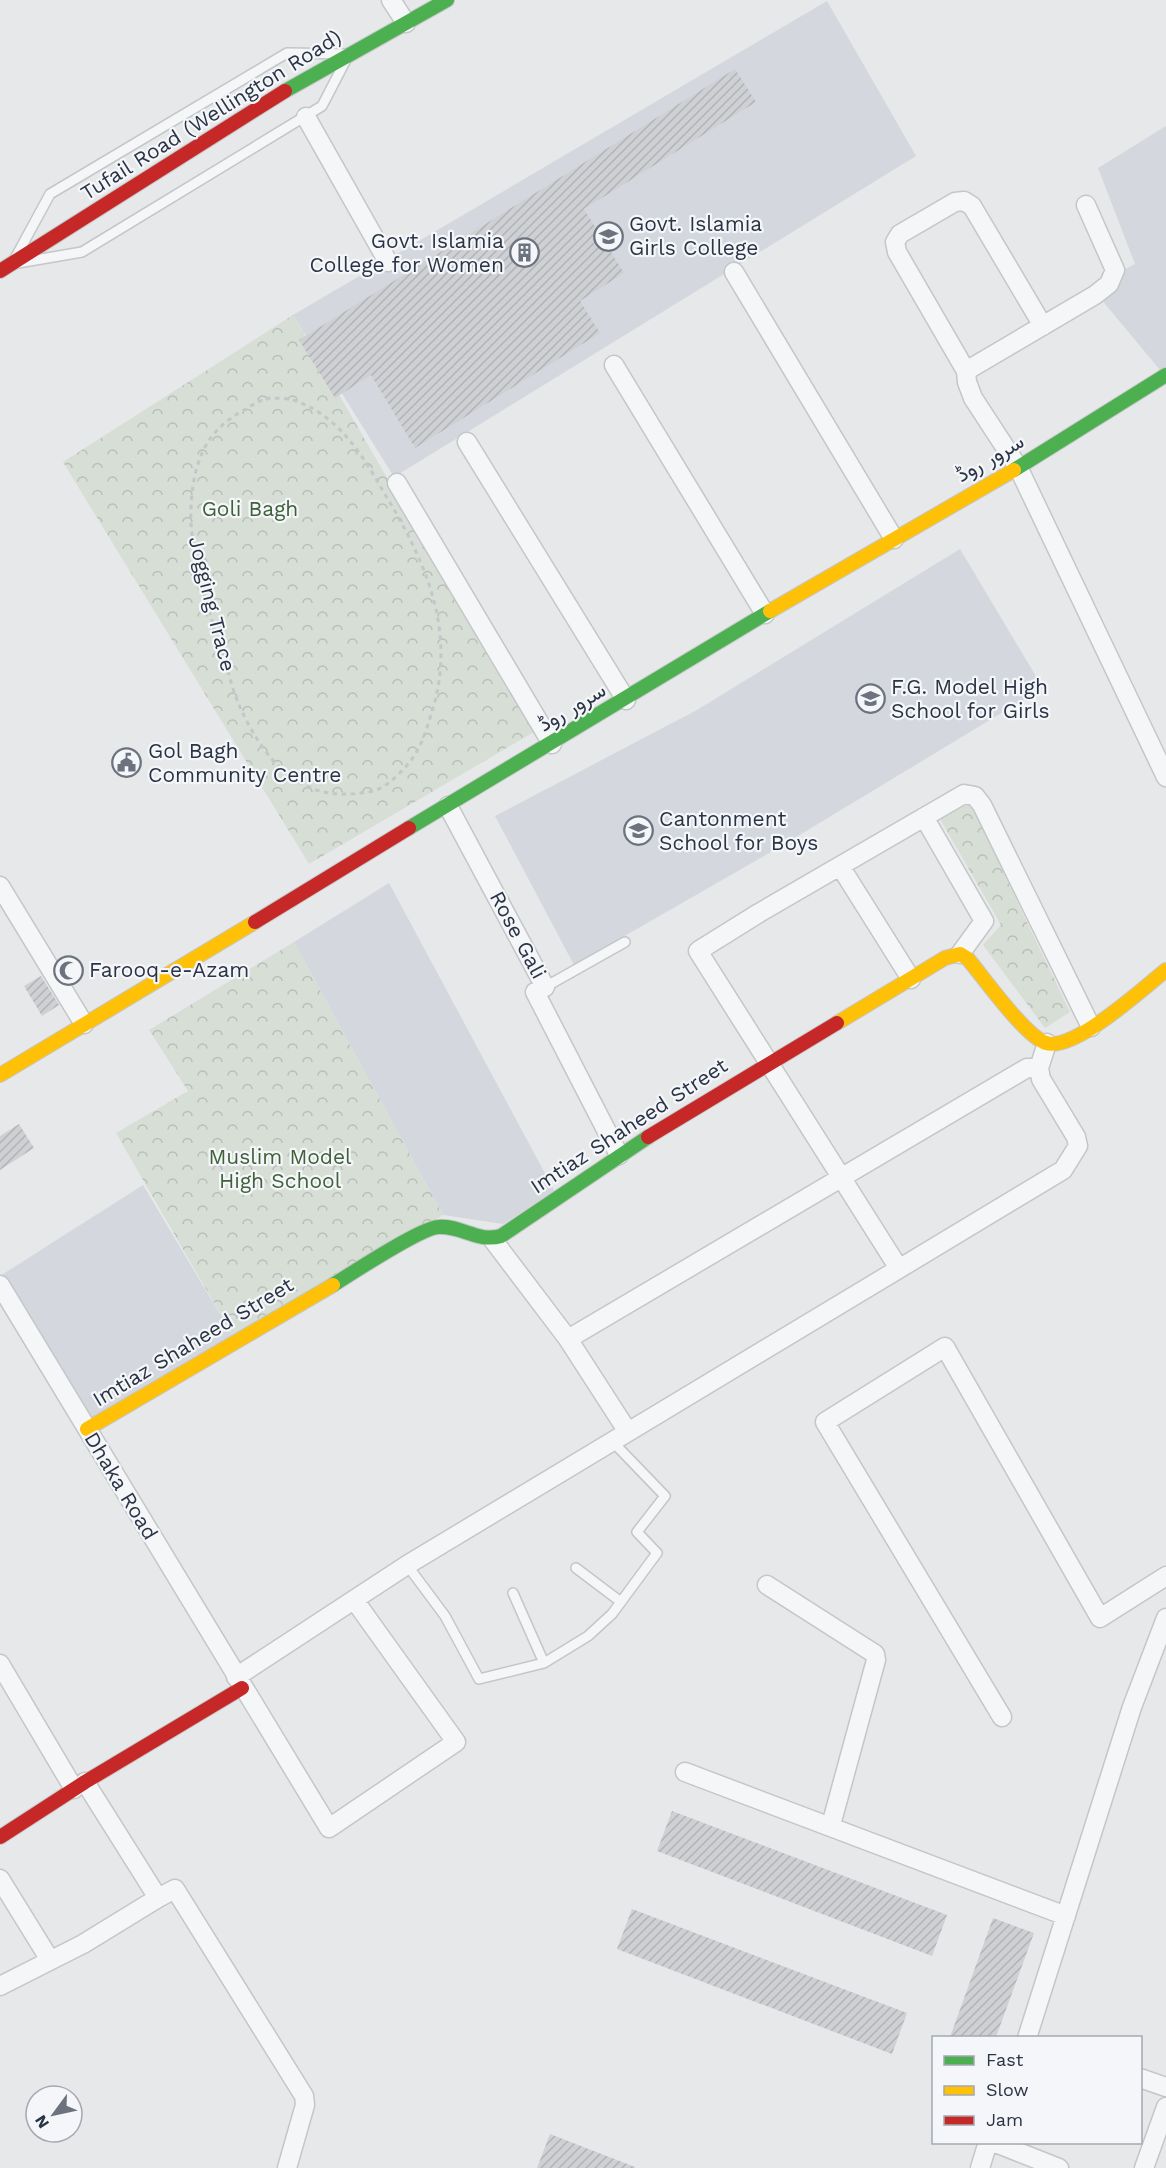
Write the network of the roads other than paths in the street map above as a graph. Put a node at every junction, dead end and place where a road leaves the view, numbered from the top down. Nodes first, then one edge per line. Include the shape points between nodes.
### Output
1 (392, 0) edge
2 (447, 0) edge
3 (406, 23) junction
4 (349, 54) junction
5 (306, 117) junction
6 (1086, 205) dead end
7 (388, 262) dead end
8 (6, 267) edge
9 (734, 272) dead end
10 (1043, 326) junction
11 (614, 365) dead end
12 (966, 371) junction
13 (1166, 375) edge
14 (467, 442) dead end
15 (1018, 467) junction
16 (397, 483) dead end
17 (894, 539) junction
18 (765, 614) junction
19 (626, 700) junction
20 (552, 744) junction
21 (1166, 777) edge
22 (448, 806) junction
23 (924, 817) junction
24 (840, 866) junction
25 (0, 886) edge
26 (625, 942) dead end
27 (960, 954) junction
28 (1166, 970) edge
29 (911, 979) junction
30 (545, 987) junction
31 (84, 1024) junction
32 (1091, 1027) junction
33 (1047, 1043) junction
34 (769, 1062) junction
35 (1039, 1068) junction
36 (0, 1075) edge
37 (619, 1155) junction
38 (840, 1177) junction
39 (493, 1240) junction
40 (898, 1268) junction
41 (0, 1285) edge
42 (568, 1339) junction
43 (87, 1429) junction
44 (620, 1437) junction
45 (407, 1565) junction
46 (576, 1568) dead end
47 (1166, 1576) edge
48 (767, 1585) dead end
49 (513, 1593) dead end
50 (356, 1601) junction
51 (621, 1602) junction
52 (1166, 1618) edge
53 (544, 1663) junction
54 (0, 1664) edge
55 (239, 1683) junction
56 (1002, 1717) dead end
57 (685, 1772) dead end
58 (80, 1786) junction
59 (831, 1825) junction
60 (0, 1837) edge
61 (0, 1879) edge
62 (158, 1898) junction
63 (1066, 1916) junction
64 (50, 1960) junction
65 (0, 1986) edge
66 (1027, 2036) edge
67 (1142, 2079) edge
68 (1166, 2087) edge
69 (1166, 2107) edge
70 (987, 2144) edge
71 (998, 2144) edge
72 (287, 2168) edge
73 (980, 2168) edge
74 (1059, 2168) edge
75 (1144, 2168) edge

1 - 3 street
2 - 3 street, Tufail Road (Wellington Road)
3 - 4 street, Tufail Road (Wellington Road)
4 - 5 lane via 322,106
4 - 8 street, Tufail Road (Wellington Road)
4 - 8 lane via 287,53 50,194
5 - 7 street
5 - 8 lane via 82,252
6 - 10 street via 1115,270 1109,284 1095,295
9 - 17 street
10 - 12 street
10 - 12 street via 972,206 964,201 955,202 909,228 895,242 897,252
11 - 18 street
12 - 15 street via 973,398
13 - 15 street, سرور روڈ
14 - 19 street
15 - 17 street, سرور روڈ
15 - 21 street
16 - 20 street
17 - 18 street, سرور روڈ
18 - 19 street, سرور روڈ
19 - 20 street, سرور روڈ
20 - 22 street, سرور روڈ
22 - 30 street, Rose Gali
22 - 31 street, سرور روڈ
23 - 24 street
23 - 27 street via 984,921
23 - 32 street via 964,794 975,796
24 - 29 street
24 - 34 street via 698,951
25 - 31 street
26 - 30 lane
27 - 29 street, Imtiaz Shaheed Street via 945,958
27 - 33 street
28 - 32 street
29 - 34 street, Imtiaz Shaheed Street
30 - 37 street, Rose Gali via 535,992
31 - 36 street, سرور روڈ
32 - 33 street via 1065,1042
33 - 35 street
34 - 37 street, Imtiaz Shaheed Street
34 - 38 street
35 - 38 street via 1027,1068
35 - 40 street via 1041,1079 1076,1137 1078,1146 1072,1159 1063,1170
37 - 39 street, Imtiaz Shaheed Street
38 - 40 street
38 - 42 street
39 - 42 street
39 - 43 street, Imtiaz Shaheed Street via 441,1224 430,1228
40 - 44 street
41 - 43 street, Dhaka Road
42 - 44 street
43 - 55 street, Dhaka Road
44 - 45 street
44 - 51 lane via 665,1496 637,1532 657,1553
45 - 50 street
45 - 53 lane via 445,1616 479,1679
46 - 51 lane
47 - 56 street via 1100,1618 945,1347 825,1422
48 - 59 street via 876,1654
49 - 53 lane
50 - 55 street
50 - 55 street, Dhaka Road via 456,1742 329,1828
51 - 53 lane via 588,1636
52 - 63 street via 1132,1707
54 - 58 street
55 - 58 street
57 - 59 street
58 - 60 street
58 - 62 street
59 - 63 street
61 - 64 street
62 - 64 street
62 - 72 street via 175,1889 304,2096 305,2105
63 - 66 street
64 - 65 street
67 - 68 street
69 - 75 street
70 - 73 street
71 - 74 street

